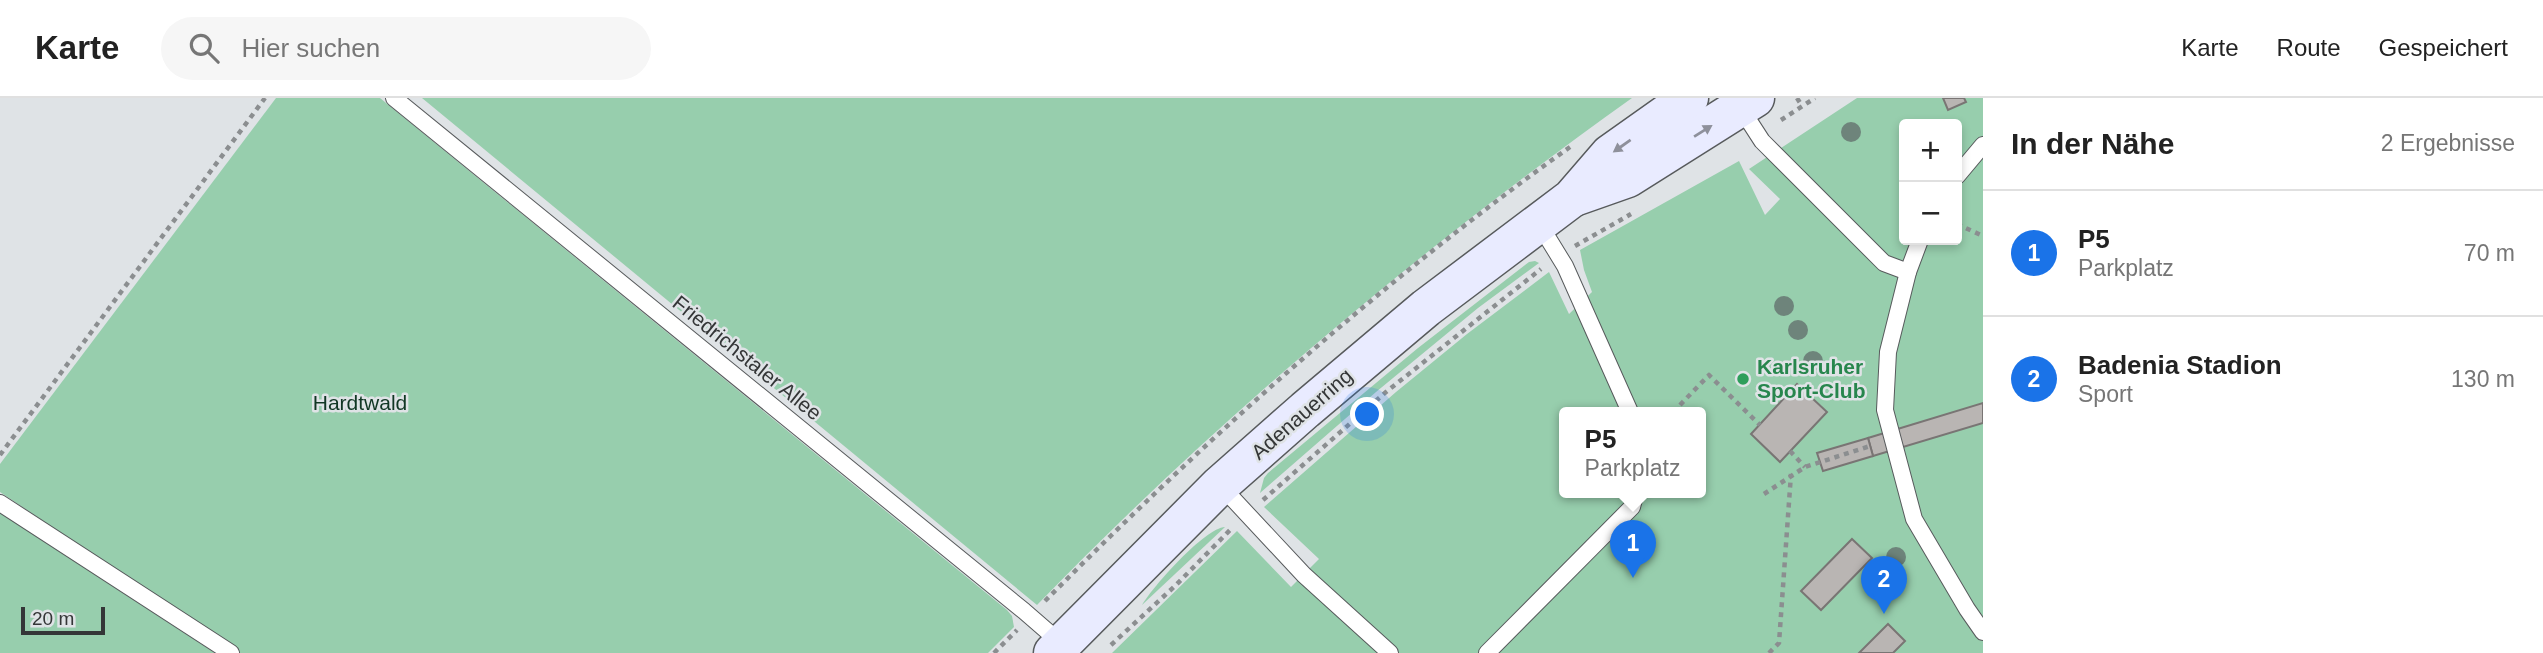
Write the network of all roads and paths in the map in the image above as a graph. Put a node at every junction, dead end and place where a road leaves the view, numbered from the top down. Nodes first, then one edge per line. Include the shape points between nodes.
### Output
1 (265, 98) edge
2 (394, 98) edge
3 (1689, 98) edge
4 (1797, 98) edge
5 (1815, 98) edge
6 (1802, 106) junction
7 (1747, 110) edge
8 (1983, 145) edge
9 (1962, 170) edge
10 (1572, 198) junction
11 (1642, 208) dead end
12 (1538, 222) junction
13 (1962, 227) edge
14 (1983, 236) edge
15 (1918, 245) edge
16 (1560, 255) junction
17 (1908, 272) junction
18 (1680, 405) dead end
19 (1628, 407) edge
20 (1760, 425) dead end
21 (1870, 446) dead end
22 (1790, 451) dead end
23 (0, 455) edge
24 (1805, 467) junction
25 (1791, 474) junction
26 (1220, 485) junction
27 (1764, 494) dead end
28 (1634, 498) edge
29 (0, 503) edge
30 (1247, 514) junction
31 (1030, 616) junction
32 (1983, 632) edge
33 (1062, 650) edge
34 (231, 653) edge
35 (994, 653) edge
36 (1103, 653) edge
37 (1390, 653) edge
38 (1487, 653) edge
39 (1769, 653) edge

1 - 23 path
2 - 31 lane, Friedrichstaler Allee
3 -> 10 main road, Adenauerring via 1610,154
4 - 6 path
5 - 6 path
6 - 7 path
10 -> 7 main road, Adenauerring via 1628,178
7 - 17 lane via 1773,153 1884,263
8 - 9 lane
10 - 12 main road, Adenauerring
11 - 16 path
12 - 16 lane
12 - 26 main road, Adenauerring via 1426,308
13 - 14 path
15 - 17 lane
16 - 19 lane
16 - 30 path via 1386,392
17 - 32 lane via 1888,352 1885,410 1914,519
18 - 20 path via 1709,375
21 - 24 path
22 - 24 path
24 - 25 path
25 - 27 path
25 - 39 path via 1779,643
26 - 30 lane
26 - 33 main road, Adenauerring
28 - 38 lane via 1632,507
29 - 34 lane
30 - 36 path
30 - 37 lane via 1304,575
31 - 33 lane, Friedrichstaler Allee
31 - 35 path

